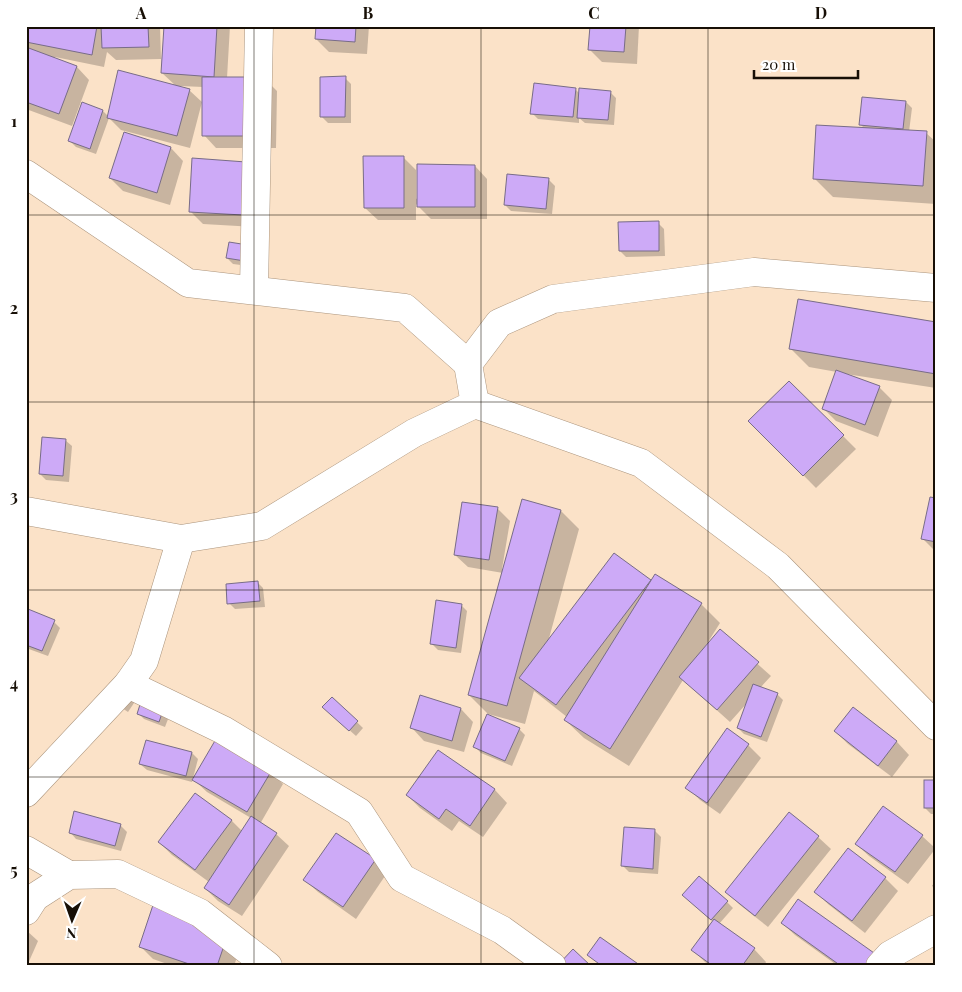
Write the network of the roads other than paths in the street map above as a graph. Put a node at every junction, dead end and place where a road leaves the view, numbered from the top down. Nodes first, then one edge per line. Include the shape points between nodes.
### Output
1 (260, 26) edge
2 (26, 174) edge
3 (936, 288) edge
4 (254, 290) junction
5 (468, 364) junction
6 (475, 404) junction
7 (26, 511) edge
8 (181, 539) junction
9 (128, 684) junction
10 (936, 726) edge
11 (26, 793) edge
12 (26, 850) edge
13 (69, 875) junction
14 (26, 911) edge
15 (936, 929) edge
16 (889, 962) edge
17 (268, 966) edge
18 (552, 966) edge

1 - 4 street
2 - 4 street via 188,283
3 - 5 street via 754,272 553,299 499,323
4 - 5 street via 405,308
5 - 6 street
6 - 8 street via 414,433 262,526
6 - 10 street via 641,463 778,566
7 - 8 street
8 - 9 street via 144,661
9 - 11 street
9 - 18 street via 223,730 359,812 402,878 502,930
12 - 13 street
13 - 14 street via 35,897
13 - 17 street via 118,874 200,913
15 - 16 street

